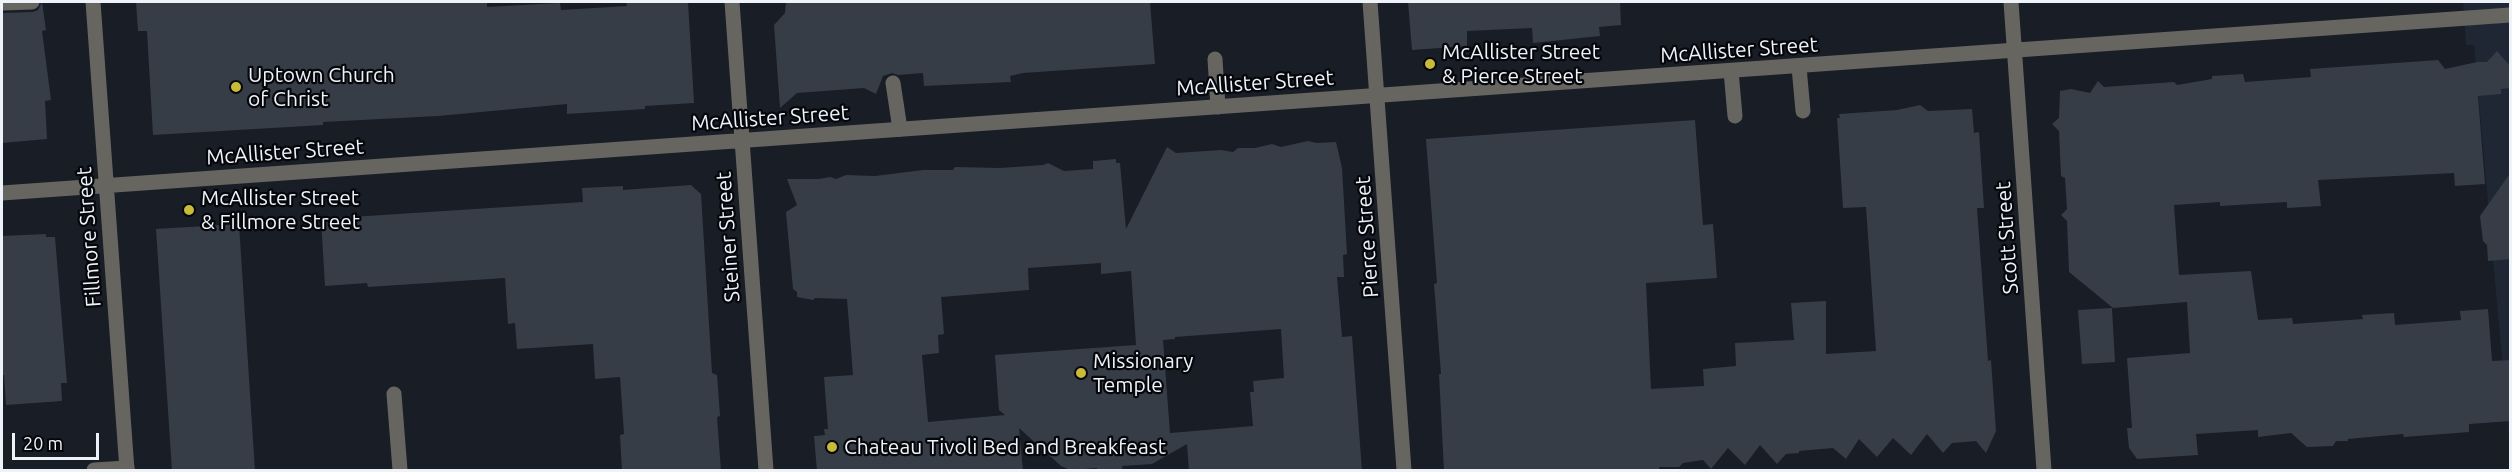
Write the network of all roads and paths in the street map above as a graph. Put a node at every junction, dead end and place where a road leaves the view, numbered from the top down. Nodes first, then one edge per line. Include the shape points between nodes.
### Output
1 (32, 2) edge
2 (93, 2) edge
3 (732, 2) edge
4 (1370, 2) edge
5 (2011, 2) edge
6 (3, 3) edge
7 (2511, 15) edge
8 (2014, 51) junction
9 (1215, 59) dead end
10 (1799, 67) junction
11 (1731, 71) junction
12 (893, 83) dead end
13 (1378, 96) junction
14 (1218, 107) junction
15 (1803, 111) dead end
16 (1735, 116) dead end
17 (900, 129) junction
18 (742, 141) junction
19 (106, 185) junction
20 (2, 193) edge
21 (394, 394) dead end
22 (127, 469) edge
23 (94, 471) edge
24 (400, 471) edge
25 (766, 471) edge
26 (1404, 471) edge
27 (2044, 471) edge

1 - 6 street
2 - 19 street, Fillmore Street
3 - 18 street, Steiner Street
4 - 13 street, Pierce Street
5 - 8 street, Scott Street
7 - 8 street, McAllister Street
8 - 10 street, McAllister Street
8 - 27 street, Scott Street
9 - 14 street
10 - 11 street, McAllister Street
10 - 15 street
11 - 13 street, McAllister Street
11 - 16 street
12 - 17 street
13 - 14 street, McAllister Street
13 - 26 street, Pierce Street
14 - 17 street, McAllister Street
17 - 18 street, McAllister Street
18 - 19 street, McAllister Street
18 - 25 street, Steiner Street
19 - 20 street, McAllister Street
19 - 22 street, Fillmore Street
21 - 24 street
22 - 23 street

